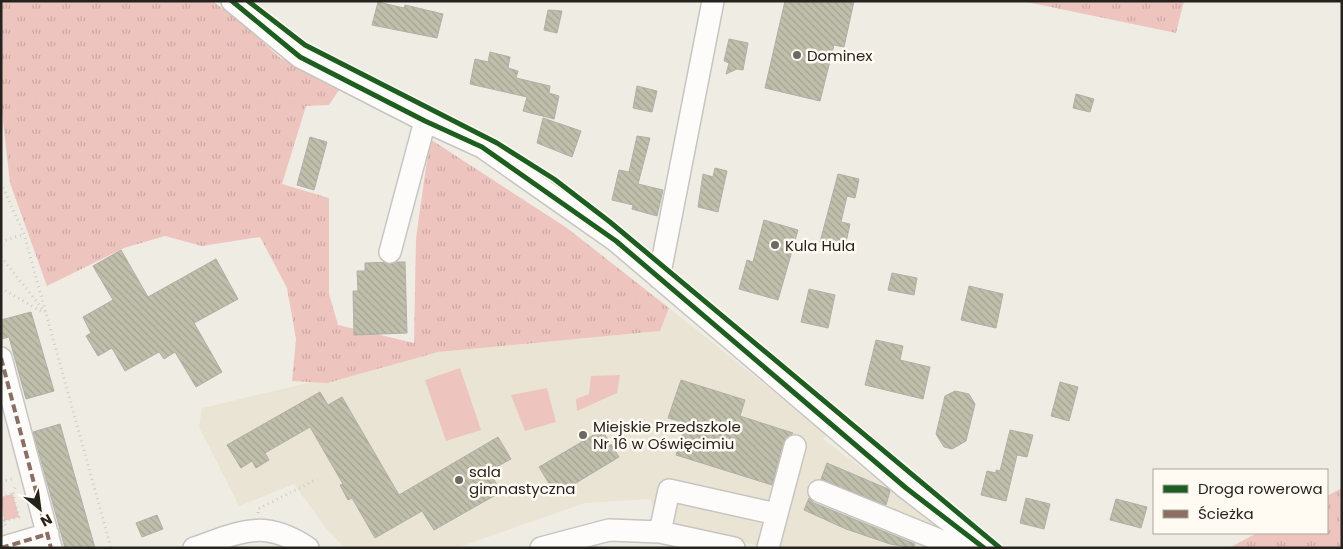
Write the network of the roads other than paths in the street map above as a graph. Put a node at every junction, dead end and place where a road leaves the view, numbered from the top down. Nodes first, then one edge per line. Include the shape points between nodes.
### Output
1 (232, 1) edge
2 (713, 1) edge
3 (425, 121) junction
4 (390, 252) dead end
5 (659, 278) junction
6 (1, 358) edge
7 (795, 446) dead end
8 (819, 491) dead end
9 (776, 514) junction
10 (660, 532) junction
11 (49, 541) edge
12 (977, 542) edge
13 (1, 548) edge
14 (194, 548) edge
15 (308, 548) edge
16 (541, 548) edge
17 (734, 548) edge
18 (768, 548) edge

1 - 3 street via 300,57
2 - 5 street
3 - 4 street
3 - 5 street via 482,147 616,241
5 - 12 street via 906,488
6 - 11 street
7 - 9 street
8 - 12 street via 949,544
9 - 10 street via 669,490
9 - 18 street
10 - 16 street via 610,530
10 - 17 street
11 - 13 street
14 - 15 street via 257,529 290,536

